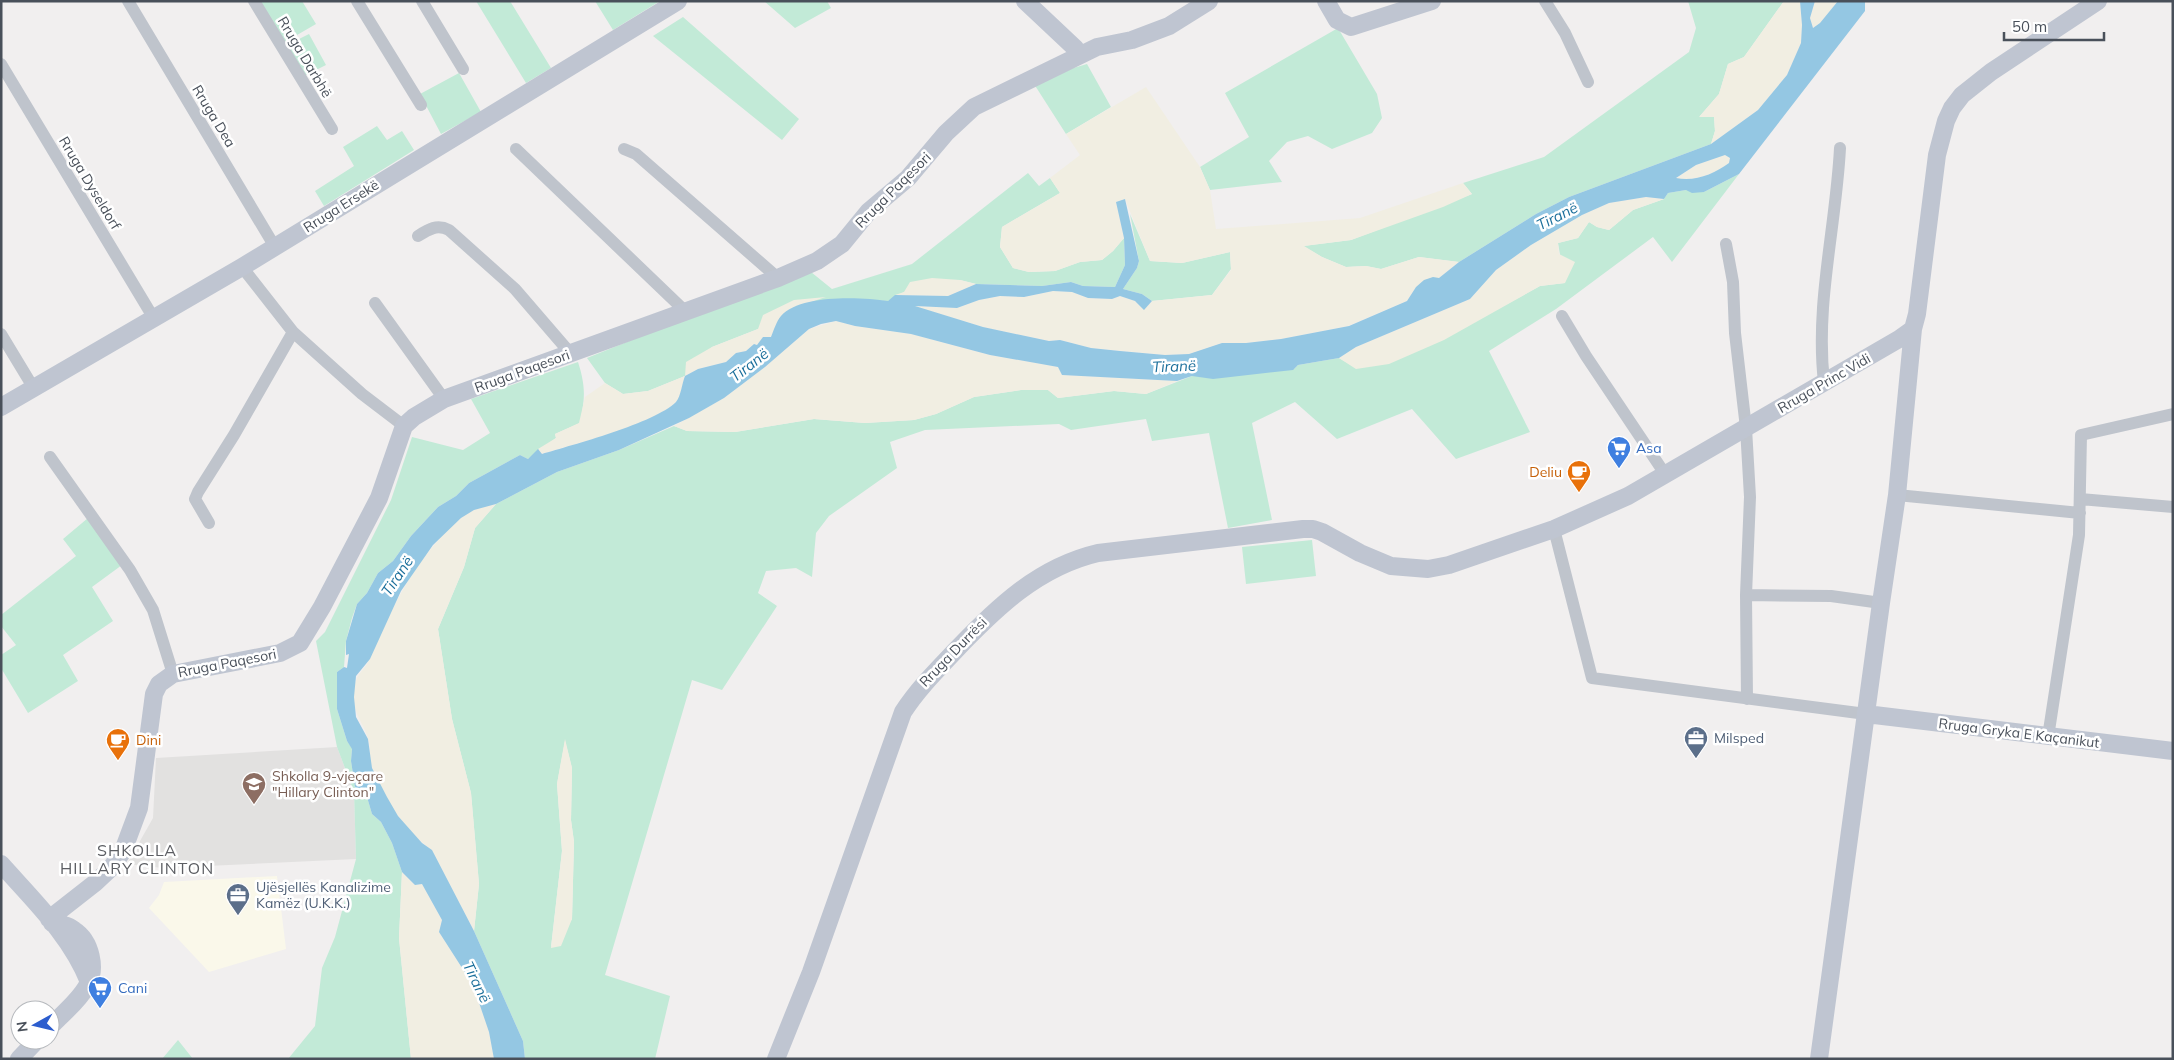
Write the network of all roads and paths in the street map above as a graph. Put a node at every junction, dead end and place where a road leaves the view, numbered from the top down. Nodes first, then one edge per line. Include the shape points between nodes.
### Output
1 (128, 1) edge
2 (254, 1) edge
3 (358, 1) edge
4 (422, 1) edge
5 (678, 1) edge
6 (1024, 1) edge
7 (1209, 1) edge
8 (1326, 1) edge
9 (1432, 1) edge
10 (1545, 1) edge
11 (2098, 1) edge
12 (1079, 55) junction
13 (1, 64) edge
14 (463, 69) dead end
15 (1588, 82) dead end
16 (421, 105) dead end
17 (332, 129) dead end
18 (1840, 148) dead end
19 (516, 149) dead end
20 (624, 149) dead end
21 (418, 236) dead end
22 (1726, 244) dead end
23 (275, 247) junction
24 (242, 267) junction
25 (778, 278) junction
26 (375, 304) dead end
27 (685, 311) junction
28 (1562, 316) dead end
29 (153, 317) junction
30 (1913, 328) junction
31 (293, 332) junction
32 (1, 334) edge
33 (570, 354) junction
34 (1824, 382) junction
35 (33, 387) junction
36 (444, 399) junction
37 (1, 406) edge
38 (2173, 414) edge
39 (404, 426) junction
40 (1746, 428) junction
41 (50, 457) dead end
42 (1665, 474) junction
43 (1898, 494) junction
44 (2080, 499) junction
45 (2173, 507) edge
46 (2080, 513) junction
47 (209, 524) dead end
48 (1554, 529) junction
49 (1360, 553) joint
50 (1746, 595) junction
51 (1880, 603) junction
52 (172, 674) junction
53 (1747, 698) junction
54 (1866, 714) junction
55 (2048, 737) junction
56 (2173, 751) edge
57 (1, 864) edge
58 (51, 921) junction
59 (60, 1016) edge
60 (776, 1059) edge
61 (1819, 1059) edge

1 - 23 street, Rruga Dea
2 - 17 street, Rruga Darbhë
3 - 16 street
4 - 14 street
5 - 23 street, Rruga Ersekë
6 - 12 street
7 - 12 street, Rruga Paqesori via 1151,34 1108,43
8 - 9 street via 1337,20 1351,28
10 - 15 street via 1565,33
11 - 30 street via 1991,72 1952,108 1937,155
12 - 25 street, Rruga Paqesori via 974,107 946,133 908,178 869,211 842,244 817,261
13 - 29 street, Rruga Dyseldorf
18 - 34 street via 1822,310
19 - 27 street
20 - 25 street via 636,154
21 - 33 street via 442,226 449,230 515,289
22 - 40 street via 1733,282 1735,333
23 - 24 street, Rruga Ersekë
24 - 29 street, Rruga Ersekë
24 - 31 street
25 - 27 street, Rruga Paqesori
26 - 36 street
27 - 33 street, Rruga Paqesori
28 - 42 street
29 - 35 street, Rruga Ersekë
30 - 34 street, Rruga Princ Vidi
30 - 43 street
31 - 39 street via 362,394
31 - 47 street via 198,492 195,499
32 - 35 street
33 - 36 street, Rruga Paqesori
34 - 40 street, Rruga Princ Vidi
35 - 37 street, Rruga Ersekë
36 - 39 street, Rruga Paqesori
38 - 44 street via 2081,435
39 - 52 street, Rruga Paqesori via 379,498 300,643 280,653
40 - 42 street, Rruga Princ Vidi
40 - 50 street via 1750,497
41 - 52 street via 130,570 154,610
42 - 48 street, Rruga Princ Vidi via 1611,504
43 - 46 street
43 - 51 street
44 - 45 street
44 - 46 street
46 - 55 street
48 - 49 street, Rruga Princ Vidi via 1449,565 1428,569 1390,566
48 - 53 street via 1592,678
49 - 60 street, Rruga Durrësi via 1313,529 1098,553 1074,558 1054,568 988,616 929,677 903,712 811,972
50 - 51 street via 1831,596
50 - 53 street
51 - 54 street
52 - 58 street, Rruga Paqesori via 159,684 154,694 140,808 123,851 111,868
53 - 54 street
54 - 55 street, Rruga Gryka E Kaçanikut
54 - 61 street
55 - 56 street, Rruga Gryka E Kaçanikut
57 - 58 street
58 - 59 street via 72,928 83,938 92,963 89,982

